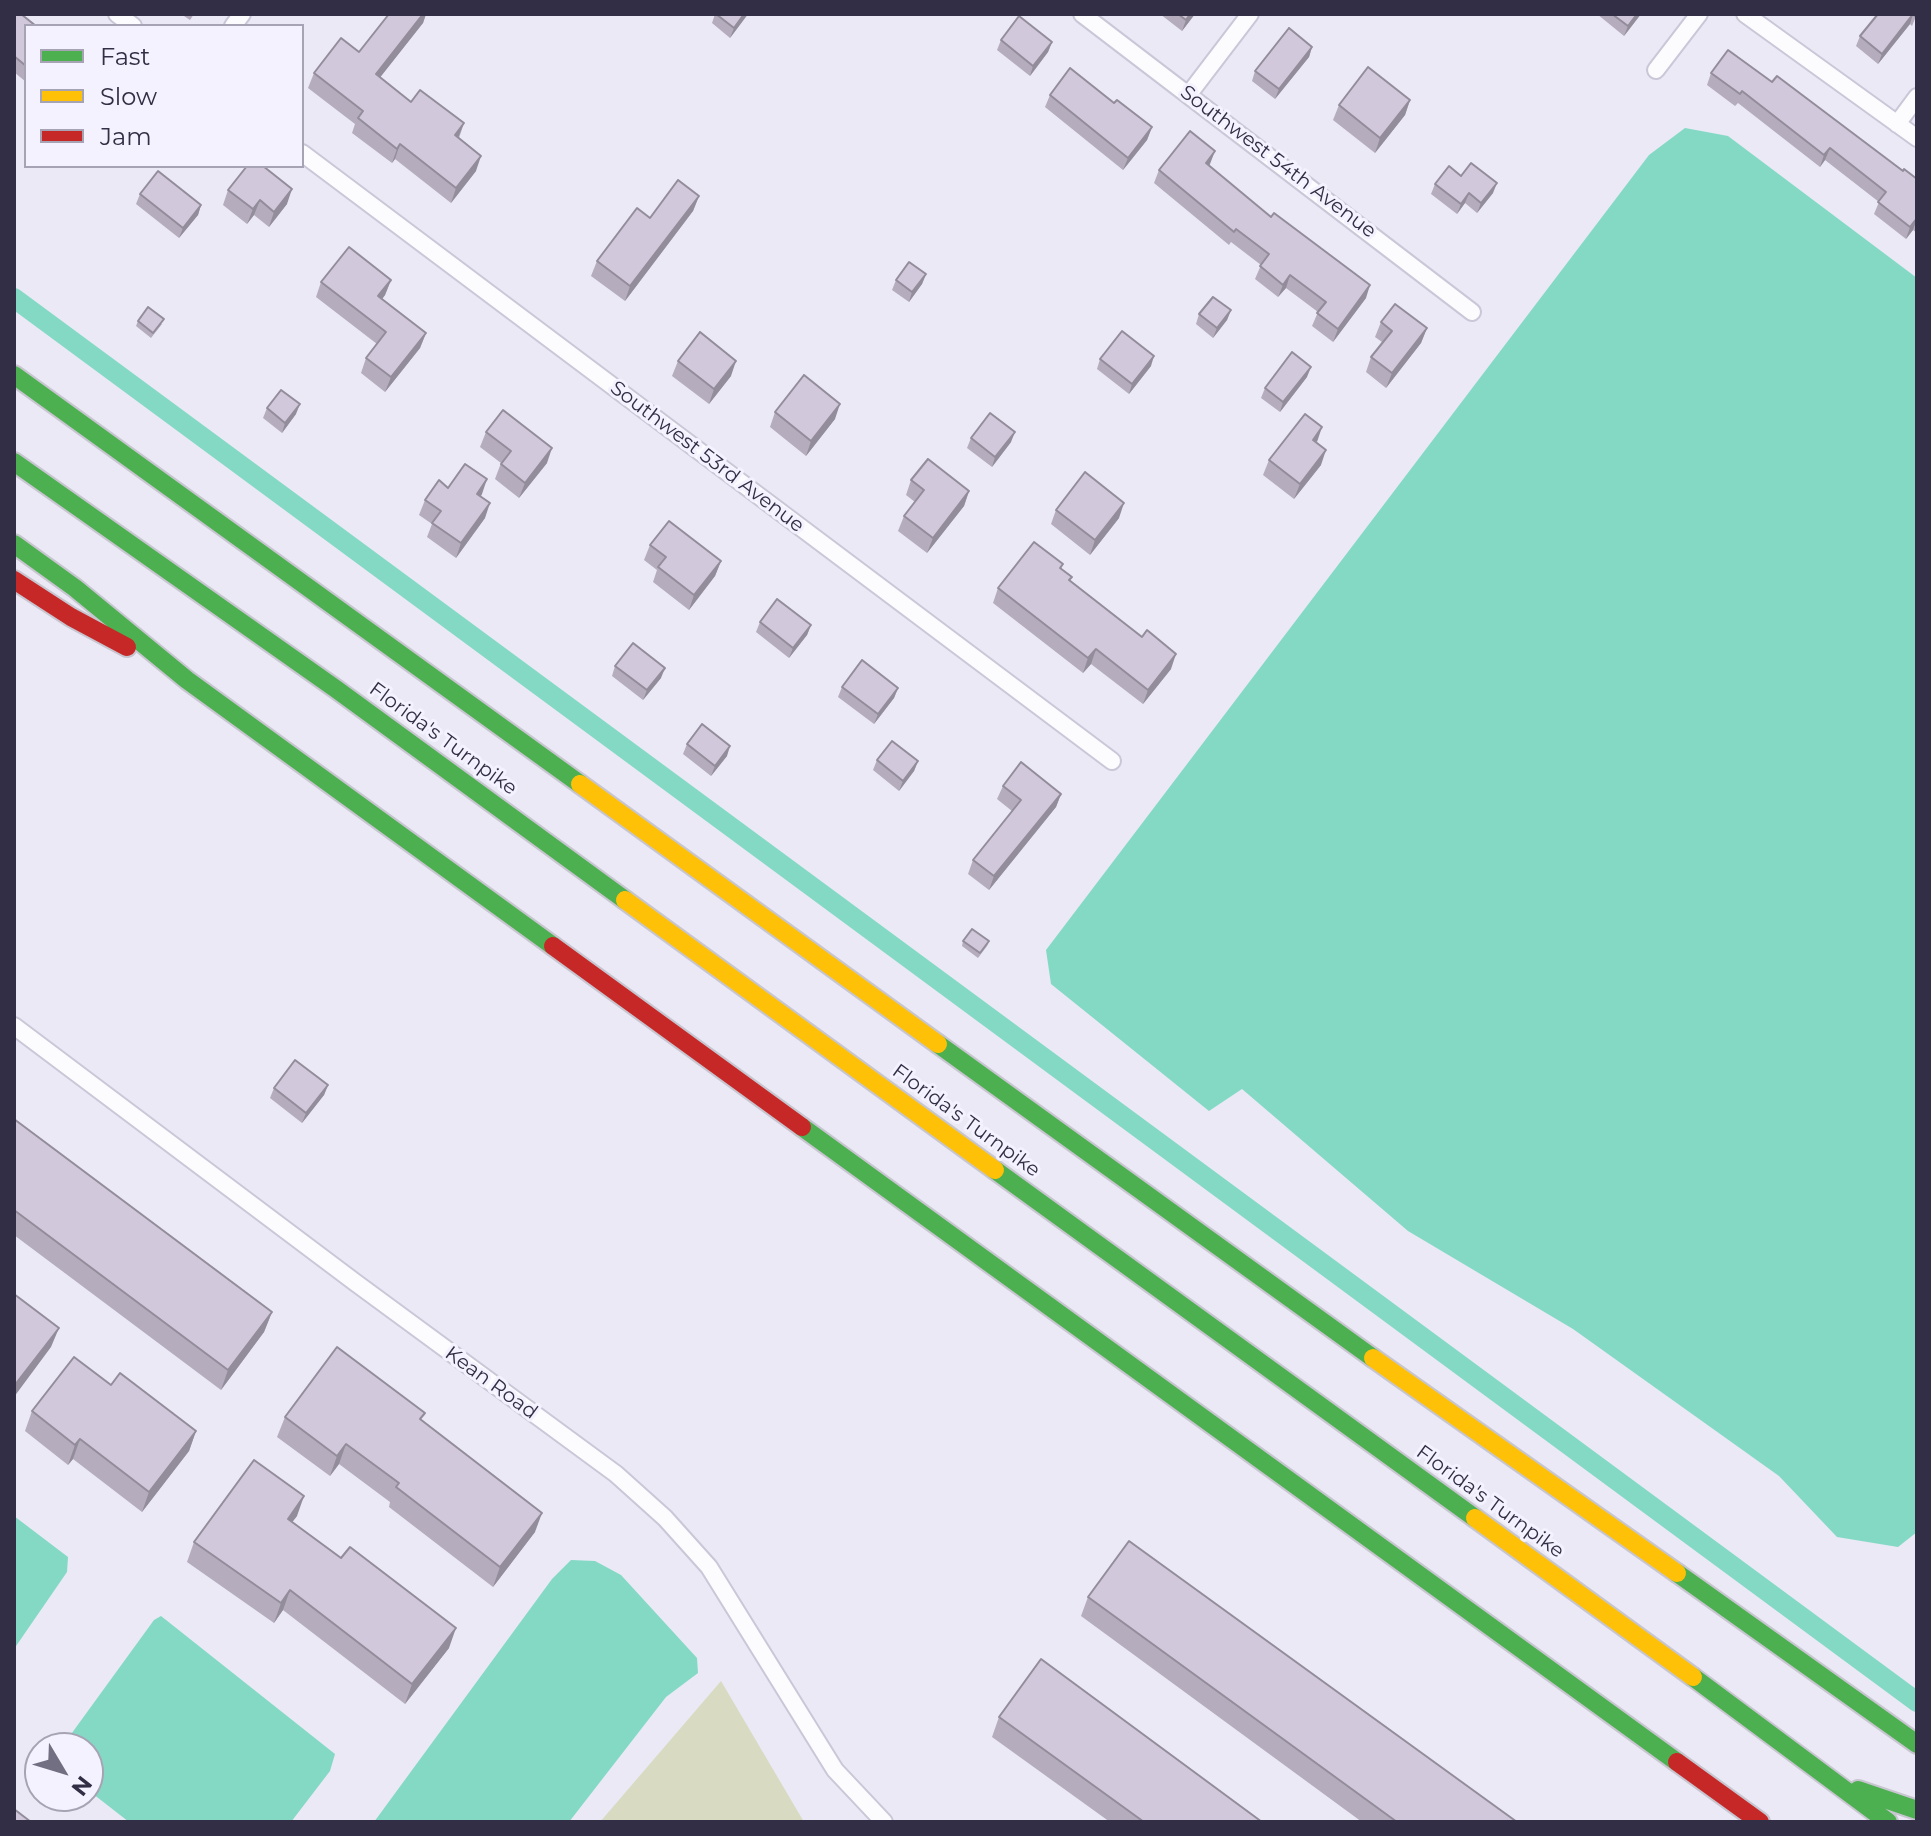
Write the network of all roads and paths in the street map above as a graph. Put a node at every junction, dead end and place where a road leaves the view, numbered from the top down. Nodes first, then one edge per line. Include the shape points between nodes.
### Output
1 (1082, 14) edge
2 (1250, 14) edge
3 (1699, 14) edge
4 (1745, 14) edge
5 (1656, 70) dead end
6 (1189, 94) junction
7 (1917, 97) edge
8 (1897, 124) junction
9 (1917, 138) edge
10 (304, 155) edge
11 (1472, 312) dead end
12 (14, 375) edge
13 (14, 462) edge
14 (14, 544) edge
15 (14, 580) edge
16 (187, 680) junction
17 (1112, 761) dead end
18 (14, 1026) edge
19 (1917, 1744) edge
20 (1830, 1780) junction
21 (1917, 1810) edge
22 (884, 1822) edge
23 (1760, 1822) edge
24 (1888, 1822) edge

1 - 6 street, Southwest 54th Avenue
2 - 6 street
3 - 5 street
4 - 8 street
6 - 11 street, Southwest 54th Avenue
7 - 8 street
8 - 9 street
10 - 17 street, Southwest 53rd Avenue
12 - 19 highway via 1272,1286
13 - 20 highway, Florida's Turnpike via 336,689
14 - 16 highway
15 - 16 highway
16 - 23 highway
18 - 22 street, Kean Road via 616,1474 665,1518 709,1567 835,1770
20 - 21 highway
20 - 24 highway, Florida's Turnpike

